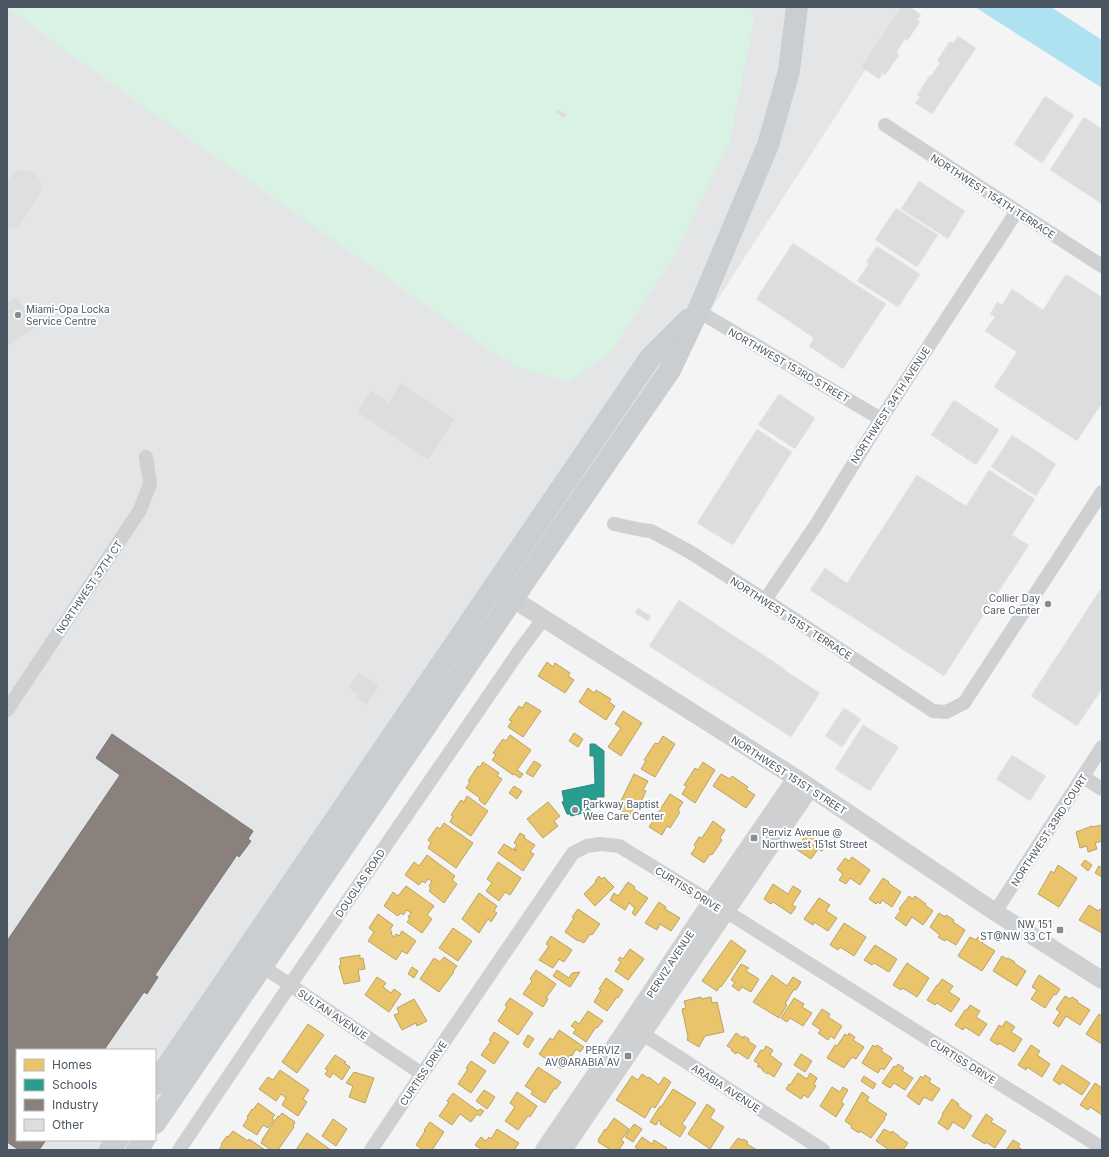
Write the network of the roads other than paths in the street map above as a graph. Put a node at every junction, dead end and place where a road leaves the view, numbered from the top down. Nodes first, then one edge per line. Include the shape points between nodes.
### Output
1 (797, 7) edge
2 (885, 125) dead end
3 (1017, 211) junction
4 (1102, 266) edge
5 (698, 311) junction
6 (880, 419) junction
7 (146, 457) dead end
8 (1102, 492) edge
9 (614, 524) dead end
10 (493, 587) junction
11 (513, 598) junction
12 (765, 600) junction
13 (544, 618) junction
14 (7, 710) edge
15 (1102, 747) edge
16 (1083, 777) junction
17 (803, 783) junction
18 (1102, 790) edge
19 (718, 907) junction
20 (995, 912) junction
21 (244, 954) junction
22 (262, 966) junction
23 (1102, 980) edge
24 (290, 985) junction
25 (636, 1029) junction
26 (422, 1074) junction
27 (156, 1083) edge
28 (156, 1122) edge
29 (116, 1141) edge
30 (143, 1141) edge
31 (1102, 1148) edge
32 (110, 1150) edge
33 (137, 1150) edge
34 (179, 1150) edge
35 (371, 1150) edge
36 (545, 1150) edge
37 (563, 1150) edge
38 (823, 1150) edge

1 - 5 main road via 789,71 768,145
2 - 3 street, NORTHWEST 154TH TERRACE
3 - 4 street, NORTHWEST 154TH TERRACE
3 - 6 street, NORTHWEST 34TH AVENUE
5 - 6 street, NORTHWEST 153RD STREET
5 - 10 main road via 650,358
5 - 11 main road via 670,370
6 - 12 street, NORTHWEST 34TH AVENUE via 816,525
7 - 14 street, NORTHWEST 37TH CT via 150,484 140,510
8 - 12 street, NORTHWEST 151ST TERRACE via 964,703 946,712 933,711
9 - 12 street, NORTHWEST 151ST TERRACE via 651,531 690,552
10 - 11 street, NORTHWEST 151ST STREET
10 - 21 main road
11 - 13 street, NORTHWEST 151ST STREET
11 - 22 main road
13 - 17 street, NORTHWEST 151ST STREET
13 - 24 street, DOUGLAS ROAD
15 - 16 street, NORTHWEST 33RD COURT
16 - 18 street
16 - 20 street, NORTHWEST 33RD COURT
17 - 19 street, PERVIZ AVENUE
17 - 20 street, NORTHWEST 151ST STREET
19 - 25 street, PERVIZ AVENUE
19 - 26 street, CURTISS DRIVE via 620,846 600,844 587,846 574,853
19 - 31 street, CURTISS DRIVE
20 - 23 street, NORTHWEST 151ST STREET
21 - 22 street, SULTAN AVENUE
21 - 27 main road
22 - 24 street, SULTAN AVENUE
22 - 28 main road
24 - 26 street, SULTAN AVENUE
24 - 34 street, DOUGLAS ROAD
25 - 36 street, PERVIZ AVENUE
25 - 37 street, PERVIZ AVENUE
25 - 38 street, ARABIA AVENUE
26 - 35 street, CURTISS DRIVE
29 - 32 main road
30 - 33 main road

